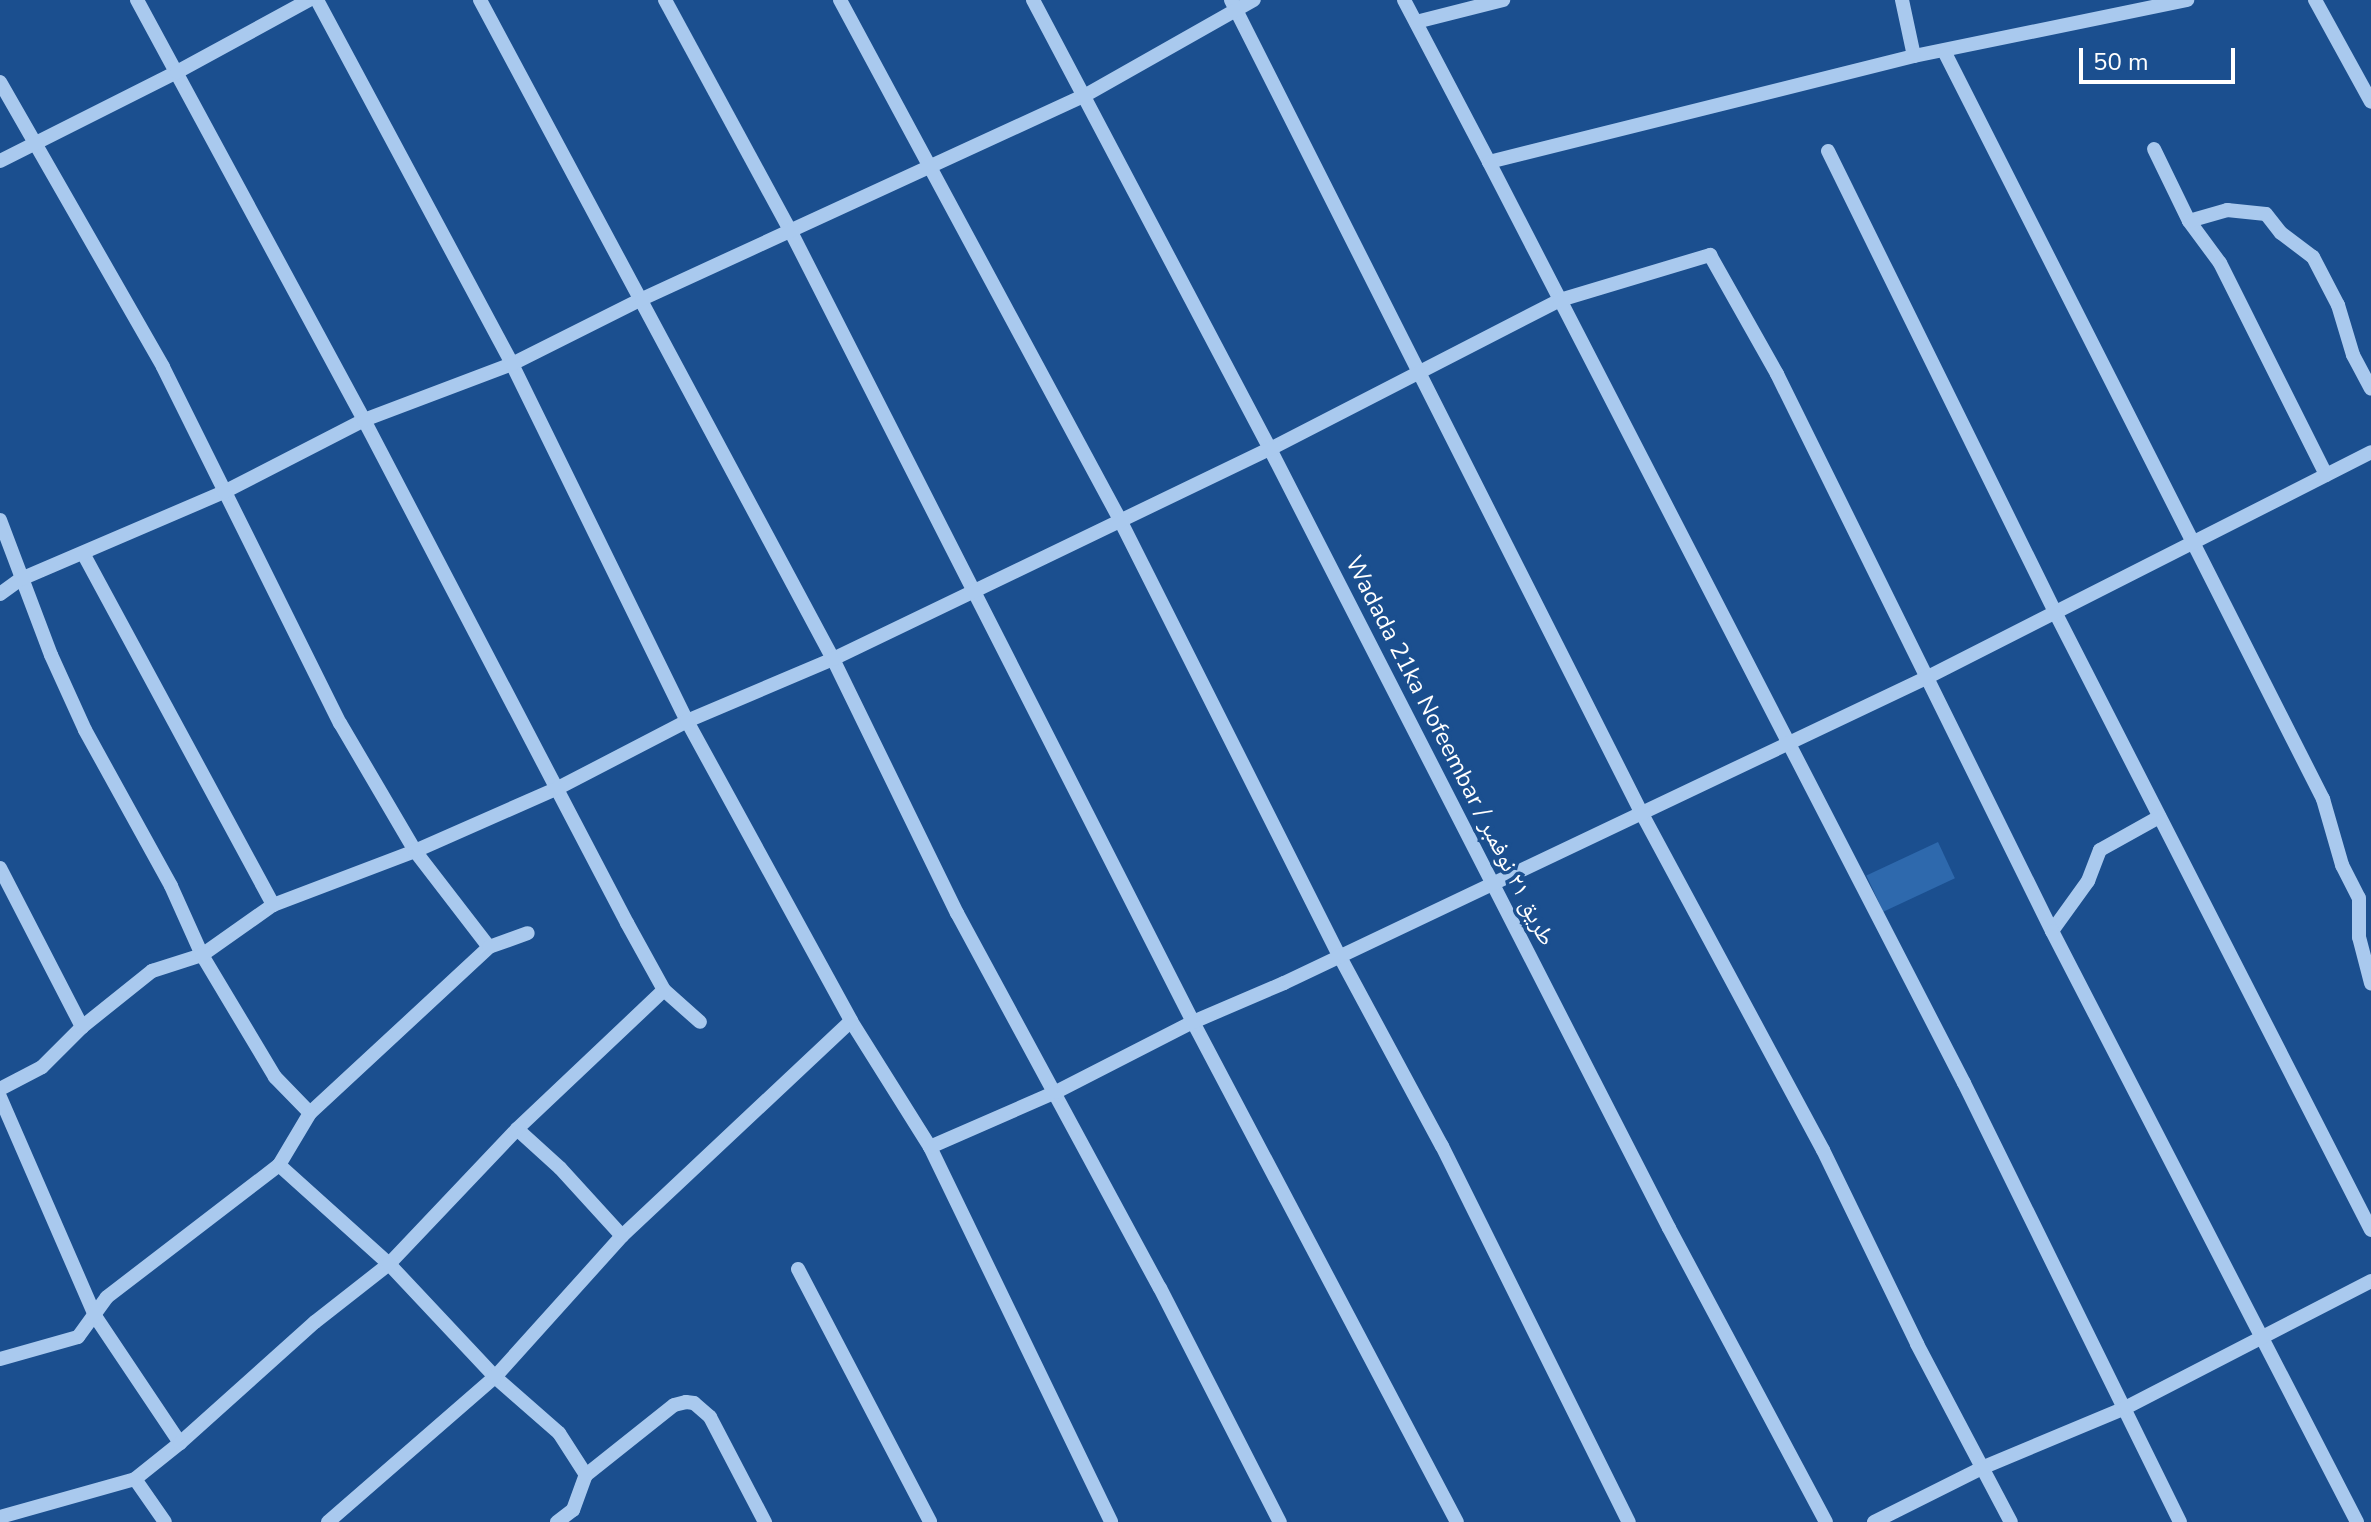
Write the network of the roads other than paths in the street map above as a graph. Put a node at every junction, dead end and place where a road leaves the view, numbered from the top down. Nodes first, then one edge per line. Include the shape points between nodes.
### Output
1 (137, 0) edge
2 (309, 0) edge
3 (317, 0) edge
4 (480, 0) edge
5 (665, 0) edge
6 (840, 0) edge
7 (1033, 0) edge
8 (1254, 0) edge
9 (1404, 0) edge
10 (1503, 0) edge
11 (1902, 0) edge
12 (2187, 0) edge
13 (2315, 0) edge
14 (1234, 4) edge
15 (1416, 22) junction
16 (1944, 51) junction
17 (1914, 56) junction
18 (177, 72) junction
19 (0, 82) edge
20 (1084, 96) junction
21 (2371, 102) edge
22 (36, 146) junction
23 (2154, 149) dead end
24 (1828, 151) dead end
25 (0, 161) edge
26 (1489, 162) junction
27 (929, 166) junction
28 (2189, 221) junction
29 (790, 230) junction
30 (642, 299) junction
31 (1560, 300) junction
32 (512, 364) junction
33 (1419, 371) junction
34 (2371, 389) edge
35 (364, 420) junction
36 (1270, 449) junction
37 (2371, 452) edge
38 (2326, 475) junction
39 (224, 492) junction
40 (1119, 518) junction
41 (0, 520) edge
42 (2193, 542) junction
43 (84, 555) junction
44 (21, 579) junction
45 (974, 591) junction
46 (0, 594) edge
47 (2055, 612) junction
48 (833, 659) junction
49 (1926, 678) junction
50 (687, 721) junction
51 (1787, 745) junction
52 (558, 788) junction
53 (1641, 812) junction
54 (2159, 817) junction
55 (415, 851) junction
56 (0, 868) edge
57 (1493, 882) junction
58 (273, 905) junction
59 (2052, 931) junction
60 (528, 933) dead end
61 (489, 947) junction
62 (202, 955) junction
63 (1339, 955) junction
64 (2371, 983) edge
65 (664, 990) junction
66 (851, 1021) junction
67 (700, 1022) dead end
68 (1193, 1022) junction
69 (82, 1027) junction
70 (0, 1089) edge
71 (1056, 1092) junction
72 (0, 1097) edge
73 (310, 1113) junction
74 (517, 1129) junction
75 (930, 1147) junction
76 (279, 1165) junction
77 (2371, 1230) edge
78 (622, 1236) junction
79 (389, 1264) junction
80 (798, 1269) dead end
81 (2371, 1281) edge
82 (95, 1316) junction
83 (2260, 1340) junction
84 (0, 1359) edge
85 (495, 1377) junction
86 (2125, 1408) junction
87 (180, 1443) junction
88 (1984, 1467) junction
89 (586, 1475) junction
90 (135, 1479) junction
91 (22, 1516) edge
92 (576, 1516) edge
93 (0, 1517) edge
94 (165, 1522) edge
95 (328, 1522) edge
96 (557, 1522) edge
97 (765, 1522) edge
98 (930, 1522) edge
99 (1111, 1522) edge
100 (1280, 1522) edge
101 (1457, 1522) edge
102 (1629, 1522) edge
103 (1826, 1522) edge
104 (1874, 1522) edge
105 (2011, 1522) edge
106 (2180, 1522) edge
107 (2357, 1522) edge

1 - 18 street
2 - 18 street
3 - 32 street
4 - 30 street
5 - 29 street
6 - 27 street
7 - 20 street, Wadada 21ka Nofeembar / طريق ٢١ نوفمبر
8 - 14 street
9 - 15 street
10 - 15 street
11 - 17 street
12 - 16 street
13 - 21 street
14 - 20 street
14 - 33 street
15 - 26 street
16 - 17 street
16 - 42 street
17 - 26 street
18 - 22 street
18 - 35 street
19 - 22 street
20 - 27 street
20 - 36 street, Wadada 21ka Nofeembar / طريق ٢١ نوفمبر
22 - 25 street
22 - 39 street via 163,367
23 - 28 street
24 - 47 street
26 - 31 street
27 - 29 street
27 - 40 street
28 - 34 street via 2227,210 2266,214 2313,257
28 - 38 street via 2220,263
29 - 30 street
29 - 45 street
30 - 32 street
30 - 48 street
31 - 33 street
31 - 49 street via 1710,255 1777,374
31 - 51 street
32 - 35 street
32 - 50 street
33 - 36 street
33 - 53 street
35 - 39 street
35 - 52 street
36 - 40 street
36 - 57 street, Wadada 21ka Nofeembar / طريق ٢١ نوفمبر
37 - 38 street
38 - 42 street
39 - 43 street
39 - 55 street via 340,723
40 - 45 street
40 - 63 street
41 - 44 street
42 - 47 street
42 - 64 street via 2323,799 2342,865 2359,898 2359,937
43 - 44 street
43 - 58 street
44 - 46 street
44 - 62 street via 85,730 171,886
45 - 48 street
45 - 68 street
47 - 49 street
47 - 54 street
48 - 50 street
48 - 71 street via 957,913
49 - 51 street
49 - 59 street
50 - 52 street
50 - 66 street
51 - 53 street
51 - 86 street via 1964,1083
52 - 55 street
52 - 65 street
53 - 57 street
53 - 88 street via 1823,1150 1917,1344
54 - 59 street via 2100,850 2088,881
54 - 77 street
55 - 58 street
55 - 61 street
56 - 69 street
57 - 63 street
57 - 103 street, Wadada 21ka Nofeembar / طريق ٢١ نوفمبر
58 - 62 street
59 - 83 street
60 - 61 street
61 - 73 street
62 - 69 street via 152,971
62 - 73 street via 275,1077
63 - 68 street
63 - 102 street via 1442,1146
65 - 67 street
65 - 74 street
66 - 75 street
66 - 78 street
68 - 71 street
68 - 101 street
69 - 70 street via 42,1067
71 - 75 street
71 - 100 street
72 - 82 street
73 - 76 street
74 - 78 street
74 - 79 street
75 - 99 street
76 - 79 street
76 - 82 street via 107,1297
78 - 85 street
79 - 85 street
79 - 87 street via 315,1322
80 - 98 street
81 - 83 street
82 - 84 street via 78,1337
82 - 87 street
83 - 86 street
83 - 107 street
85 - 89 street via 559,1433
85 - 95 street
86 - 88 street
86 - 106 street
87 - 90 street
88 - 104 street
88 - 105 street
89 - 92 street
89 - 97 street via 674,1405 694,1403 710,1417
90 - 91 street
90 - 94 street
91 - 93 street
92 - 96 street

